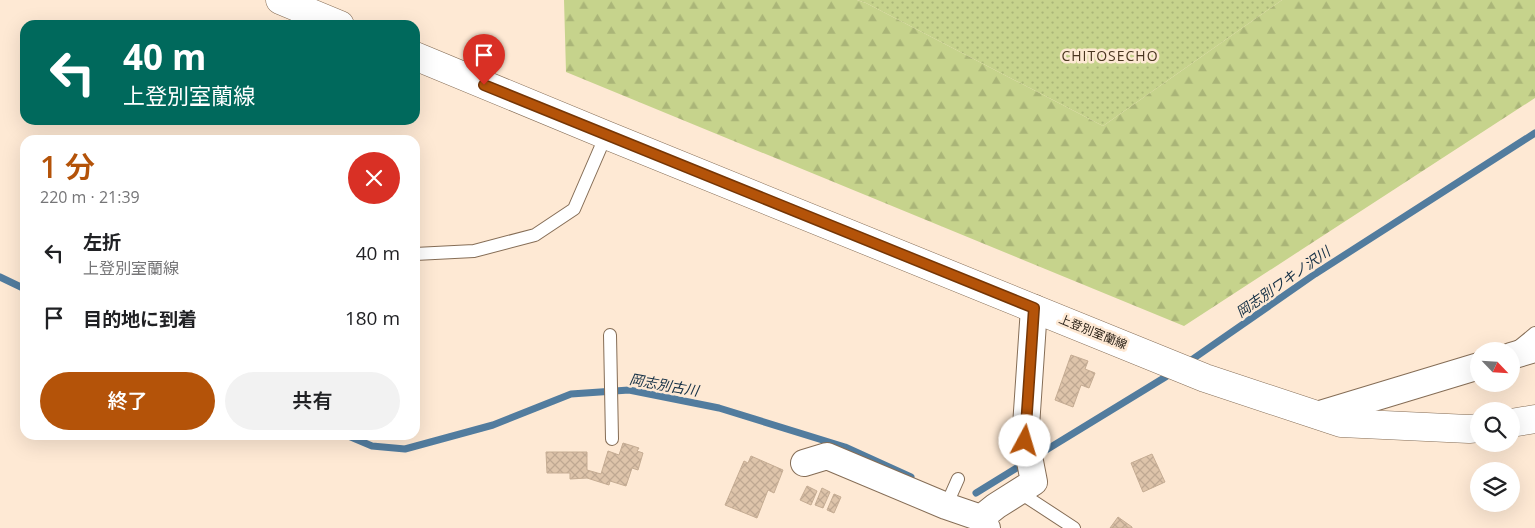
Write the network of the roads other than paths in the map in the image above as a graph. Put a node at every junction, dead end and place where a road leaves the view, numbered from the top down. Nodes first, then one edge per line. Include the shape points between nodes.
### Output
1 (280, 0) edge
2 (328, 20) edge
3 (420, 58) edge
4 (606, 135) junction
5 (420, 254) edge
6 (1034, 308) junction
7 (1535, 333) edge
8 (610, 335) dead end
9 (1520, 346) edge
10 (1535, 349) edge
11 (1520, 352) edge
12 (1470, 369) edge
13 (1317, 415) junction
14 (1535, 419) edge
15 (1520, 422) edge
16 (1470, 429) edge
17 (612, 439) dead end
18 (804, 463) dead end
19 (958, 478) dead end
20 (1018, 492) junction
21 (946, 506) junction
22 (984, 523) edge
23 (1074, 528) edge

1 - 2 main road
3 - 4 main road, 上登別室蘭線
4 - 5 lane via 574,209 535,235 474,251
4 - 6 main road, 上登別室蘭線
6 - 13 main road, 上登別室蘭線 via 1205,378
6 - 20 street via 1025,441 1034,482
7 - 9 lane
8 - 17 lane
10 - 11 street
12 - 13 street
13 - 16 main road, 上登別室蘭線 via 1341,423
14 - 15 main road
18 - 21 street via 827,456
19 - 21 lane
20 - 22 street
20 - 23 lane
21 - 22 street

